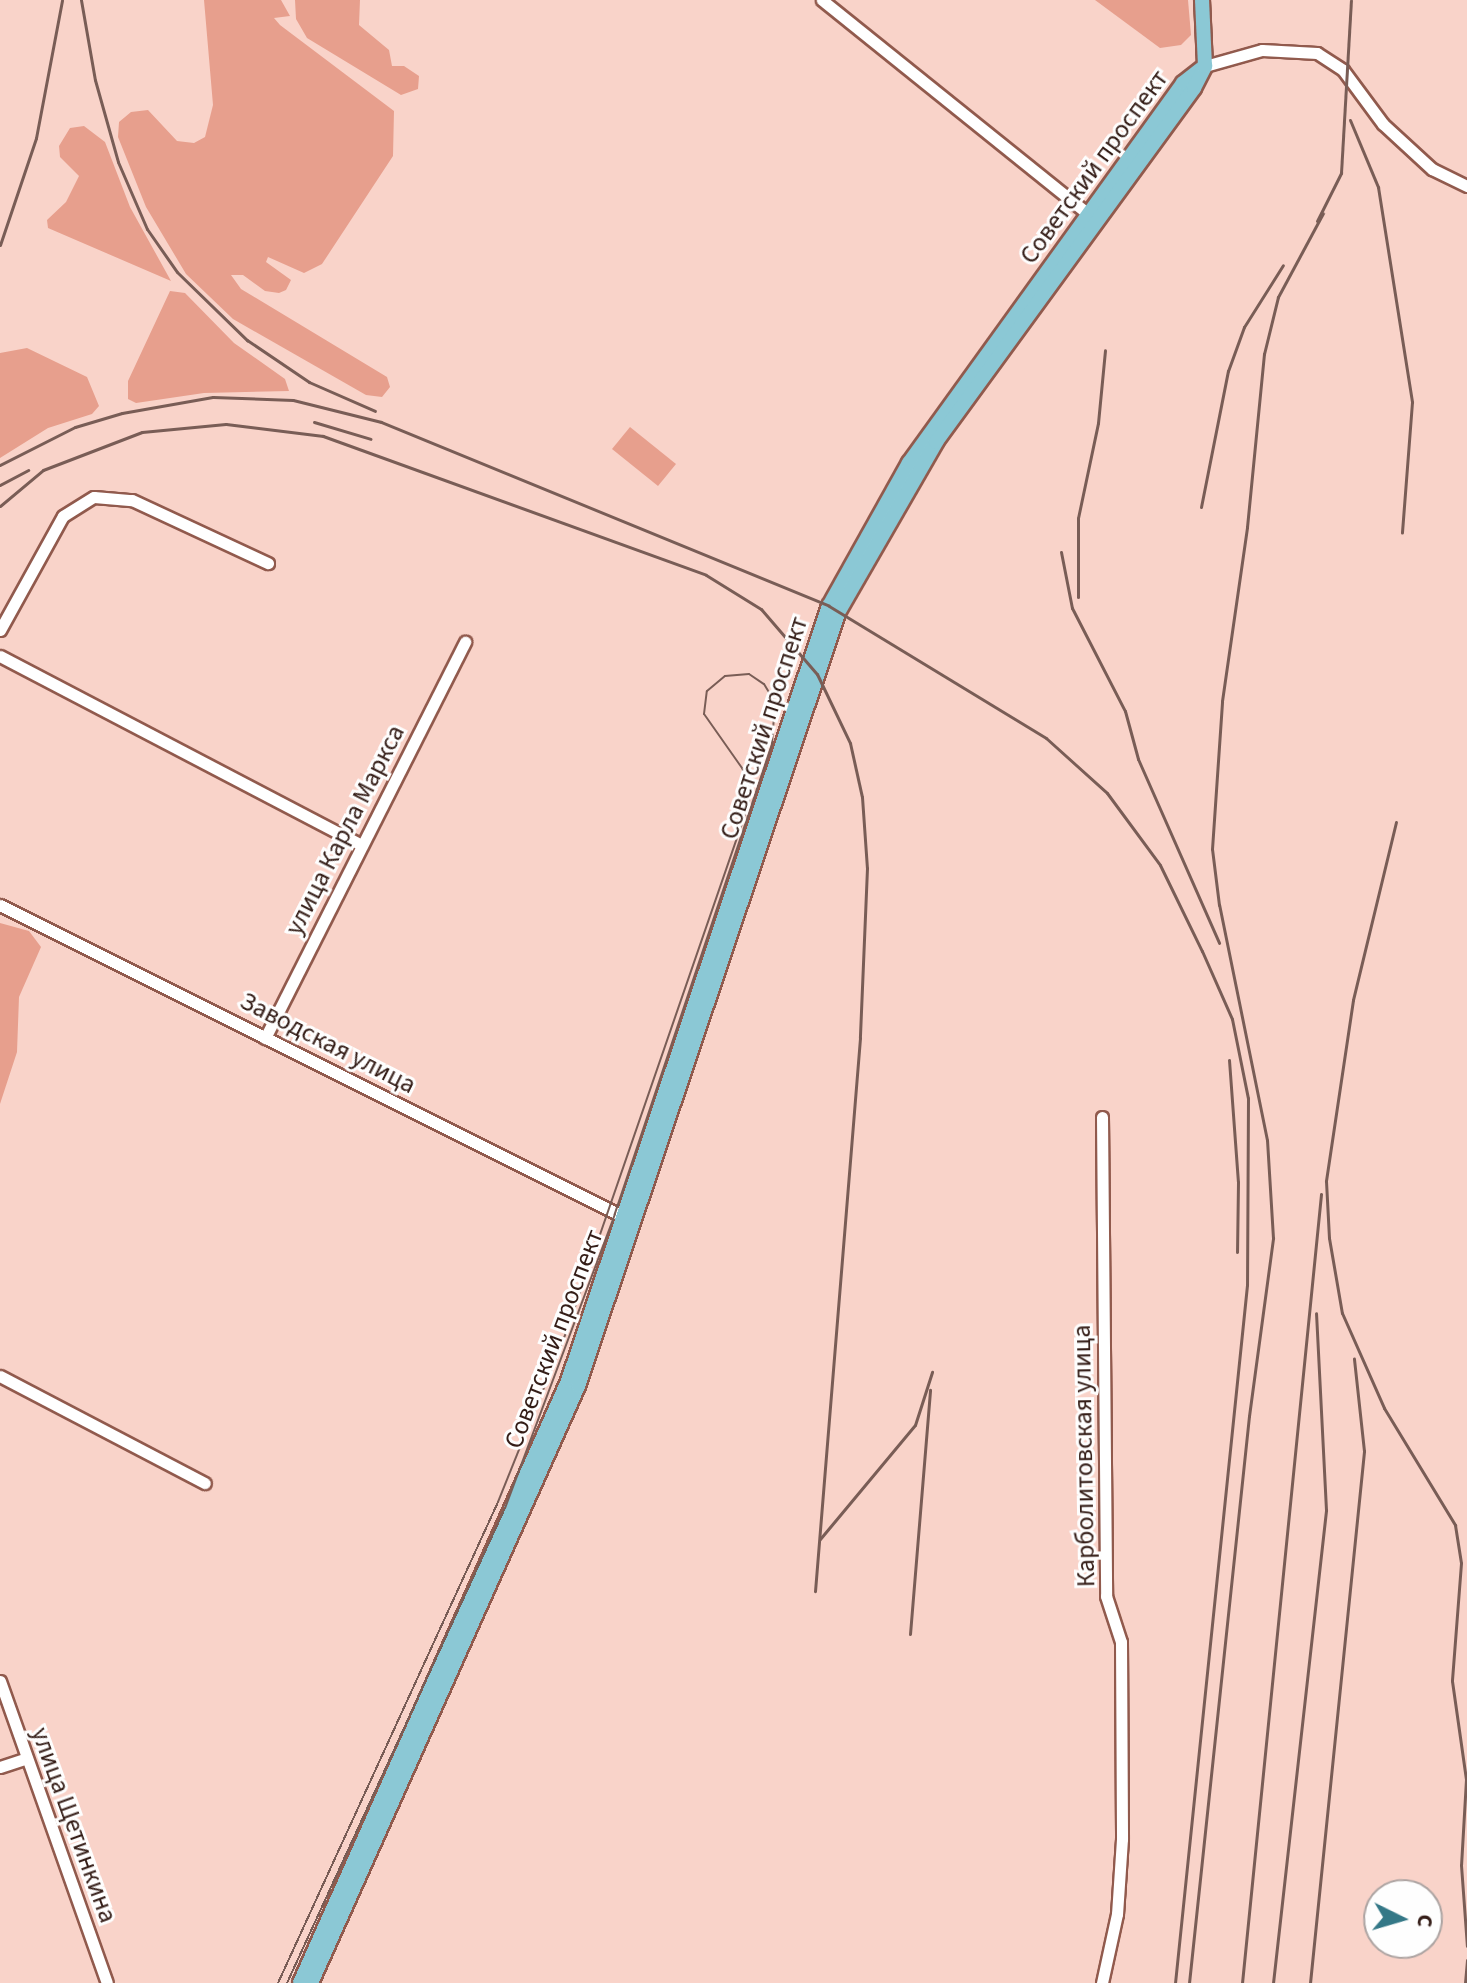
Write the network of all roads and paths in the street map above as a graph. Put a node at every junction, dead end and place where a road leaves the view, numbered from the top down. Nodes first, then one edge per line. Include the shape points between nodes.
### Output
1 (822, 0) edge
2 (1202, 0) edge
3 (1205, 66) junction
4 (1467, 186) edge
5 (1093, 218) junction
6 (268, 563) dead end
7 (0, 630) edge
8 (465, 642) dead end
9 (0, 656) edge
10 (361, 845) junction
11 (0, 905) edge
12 (265, 1038) junction
13 (1102, 1117) dead end
14 (630, 1220) junction
15 (0, 1376) edge
16 (205, 1483) dead end
17 (0, 1681) edge
18 (27, 1758) junction
19 (0, 1767) edge
20 (107, 1983) edge
21 (300, 1983) edge
22 (311, 1983) edge
23 (1102, 1983) edge

1 - 5 street
2 - 3 main road
3 - 4 street via 1262,50 1317,53 1343,70 1383,124 1432,169
3 - 5 main road, Советский проспект via 1183,83
5 - 14 main road, Советский проспект via 929,452 839,611
6 - 7 street via 132,500 94,497 63,516
8 - 10 street, улица Карла Маркса
9 - 10 street
10 - 12 street, улица Карла Маркса
11 - 12 street, Заводская улица
12 - 14 street, Заводская улица
13 - 23 street, Карболитовская улица via 1106,1596 1121,1642 1122,1825 1117,1914
14 - 21 main road, Советский проспект via 549,1429
14 - 22 main road, Советский проспект via 560,1431
15 - 16 street
17 - 18 street, улица Щетинкина
18 - 19 street
18 - 20 street, улица Щетинкина

